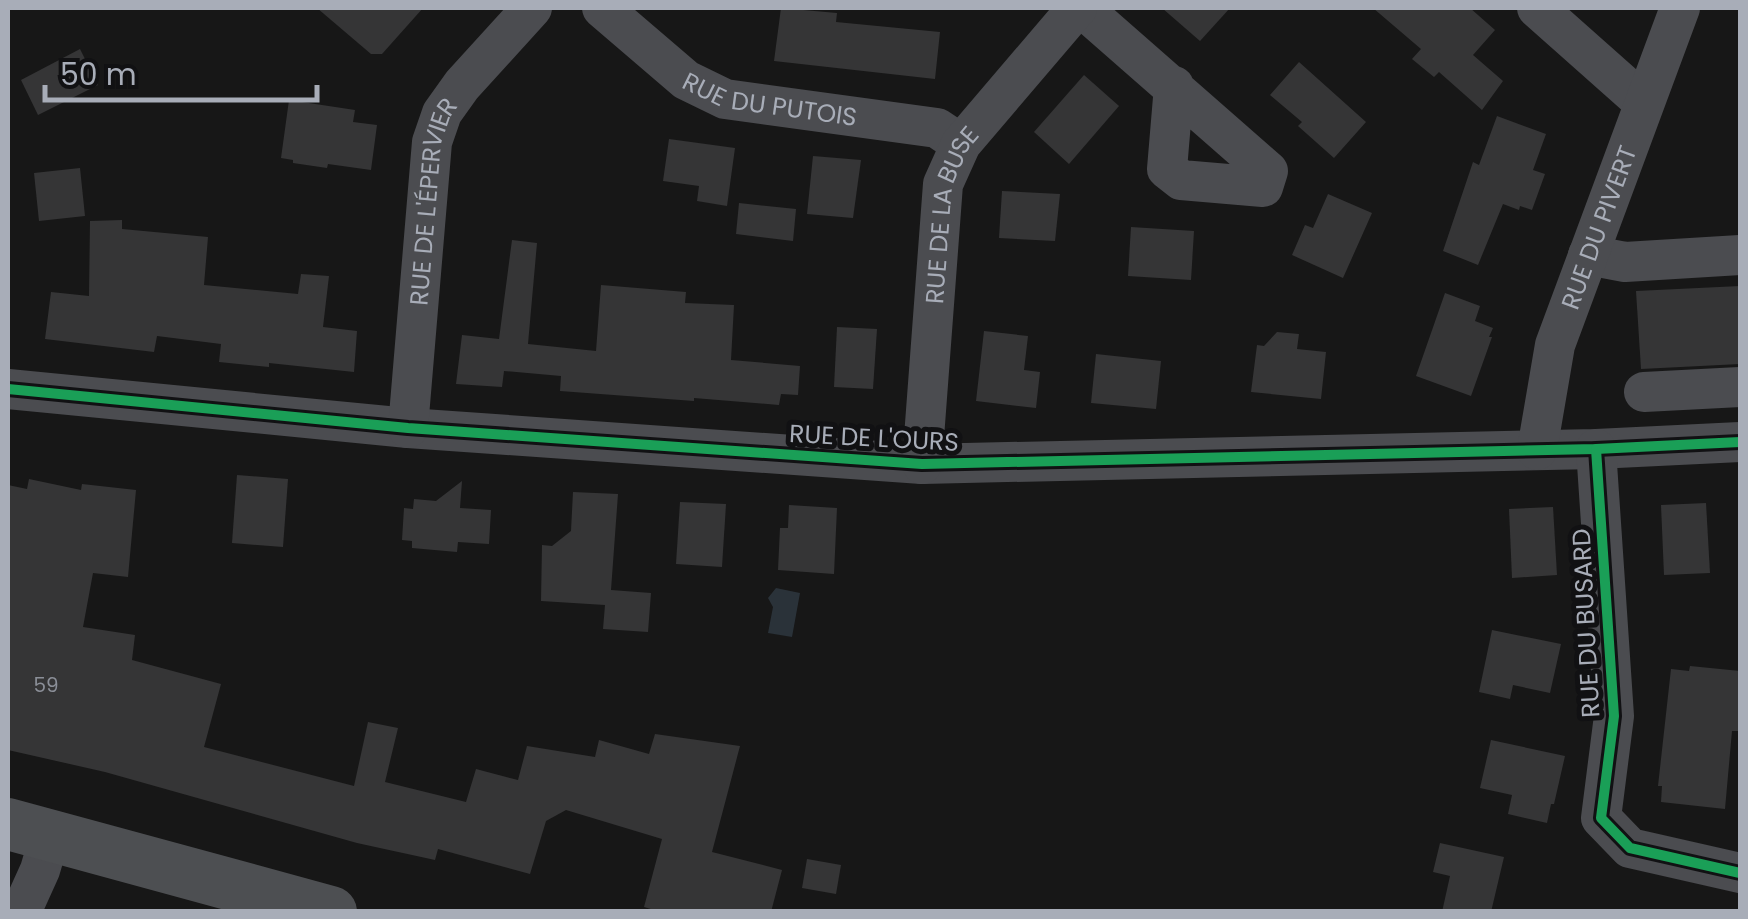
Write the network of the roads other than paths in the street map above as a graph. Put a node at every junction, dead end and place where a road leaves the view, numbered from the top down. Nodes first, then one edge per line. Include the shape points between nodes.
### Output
1 (532, 8) edge
2 (602, 8) edge
3 (1079, 8) edge
4 (1538, 8) edge
5 (1680, 8) edge
6 (1174, 86) dead end
7 (1644, 103) junction
8 (961, 144) junction
9 (1588, 255) junction
10 (1740, 255) edge
11 (1726, 388) edge
12 (8, 389) edge
13 (1644, 392) dead end
14 (408, 428) junction
15 (1728, 442) edge
16 (1596, 449) junction
17 (1538, 450) junction
18 (922, 464) junction
19 (29, 830) edge
20 (1740, 873) edge
21 (260, 903) edge
22 (21, 912) edge
23 (331, 912) edge

1 - 14 street, RUE DE L'ÉPERVIER via 462,86 432,142
2 - 8 street, RUE DU PUTOIS via 686,80 725,98 937,128
3 - 6 street, RUE DE LA BUSE
3 - 8 street, RUE DE LA BUSE
4 - 7 street
5 - 7 street, RUE DU PIVERT
7 - 9 street, RUE DU PIVERT
8 - 18 street, RUE DE LA BUSE via 943,184
9 - 10 street via 1625,262
9 - 17 street, RUE DU PIVERT via 1554,346
11 - 13 street
11 - 15 street
12 - 14 street, RUE DE L'OURS
14 - 18 street, RUE DE L'OURS
15 - 16 street, RUE DE L'OURS
16 - 17 street, RUE DE L'OURS
16 - 20 street, RUE DU BUSARD via 1614,716 1600,818 1630,848
17 - 18 street, RUE DE L'OURS
19 - 21 main road
19 - 22 street via 40,870
21 - 23 main road

